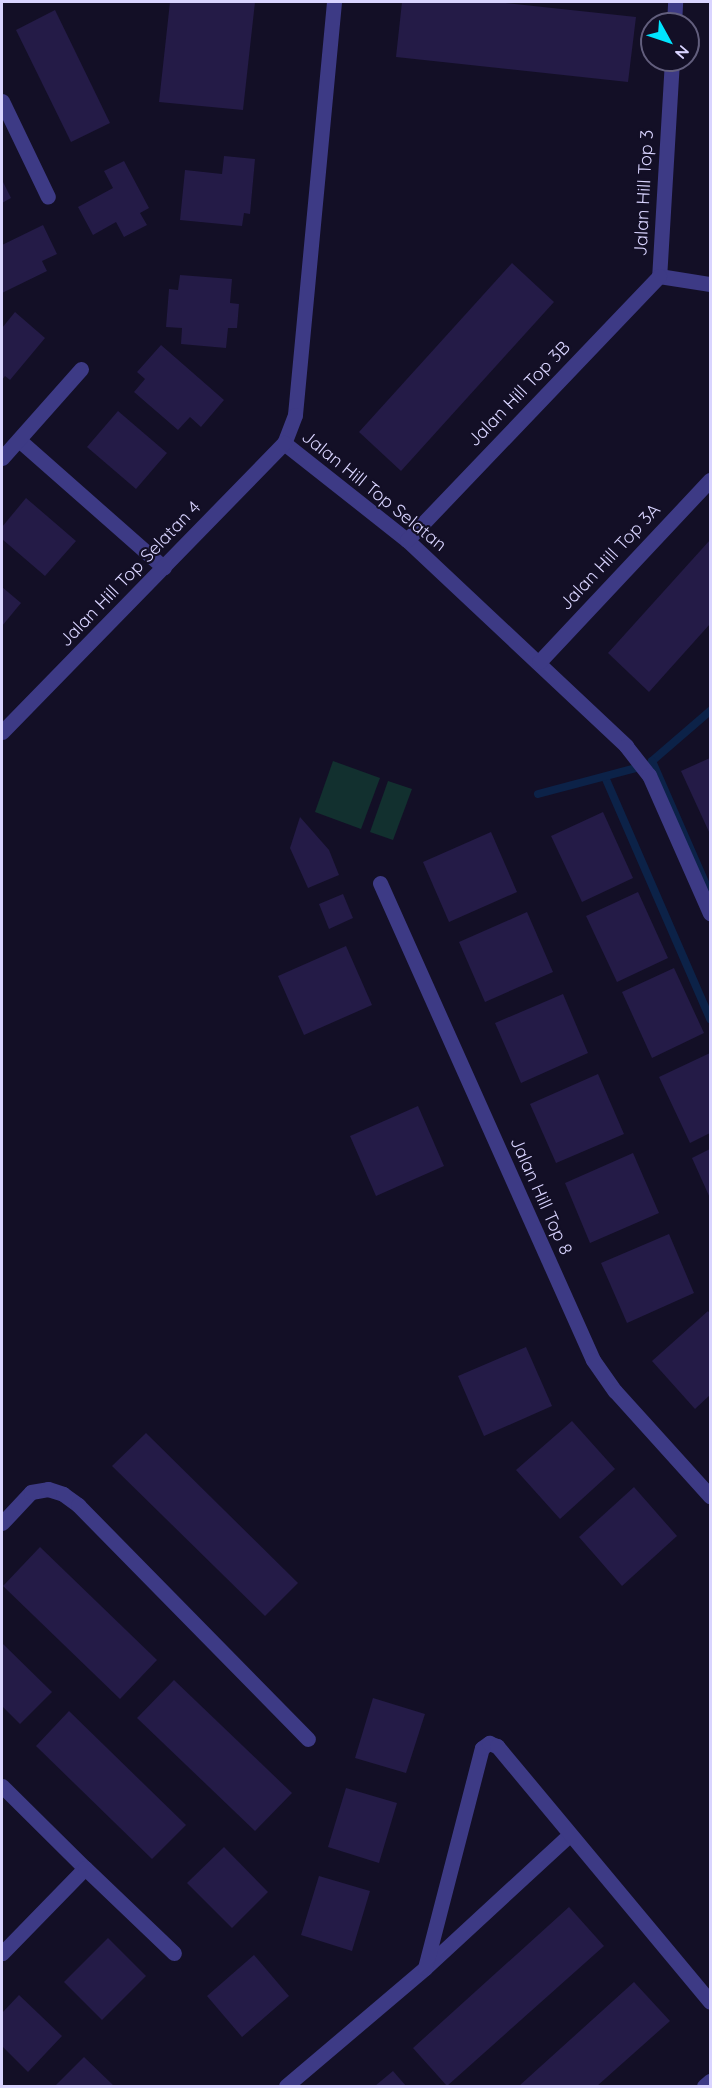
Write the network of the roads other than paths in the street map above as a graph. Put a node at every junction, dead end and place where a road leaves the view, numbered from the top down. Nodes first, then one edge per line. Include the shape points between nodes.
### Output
1 (334, 2) edge
2 (671, 72) edge
3 (2, 101) edge
4 (48, 197) dead end
5 (659, 276) junction
6 (711, 284) edge
7 (81, 369) dead end
8 (19, 440) junction
9 (284, 443) junction
10 (2, 458) edge
11 (711, 480) edge
12 (407, 540) junction
13 (164, 568) junction
14 (539, 662) junction
15 (2, 732) edge
16 (380, 883) dead end
17 (711, 913) edge
18 (711, 1496) edge
19 (2, 1523) edge
20 (308, 1739) dead end
21 (2, 1786) edge
22 (570, 1834) junction
23 (85, 1868) junction
24 (2, 1953) edge
25 (174, 1953) dead end
26 (425, 1968) junction
27 (711, 2002) edge
28 (711, 2081) edge
29 (286, 2086) edge
30 (704, 2086) edge

1 - 9 street, Jalan Hill Top Selatan via 295,415
2 - 5 street, Jalan Hill Top 3
3 - 4 street
5 - 6 street, Jalan Hill Top 3
5 - 12 street, Jalan Hill Top 3B
7 - 8 street
8 - 10 street
8 - 13 street
9 - 12 street, Jalan Hill Top Selatan
9 - 13 street, Jalan Hill Top Selatan 4
11 - 14 street, Jalan Hill Top 3A
12 - 14 street, Jalan Hill Top Selatan
13 - 15 street, Jalan Hill Top Selatan 4
14 - 17 street, Jalan Hill Top Selatan via 626,746 649,775
16 - 18 street, Jalan Hill Top 8 via 593,1360 615,1391
19 - 20 street via 31,1492 48,1489 63,1494
21 - 23 street
22 - 26 street
22 - 26 street via 497,1746 489,1743 482,1748
22 - 27 street
23 - 24 street
23 - 25 street
26 - 29 street
28 - 30 street

